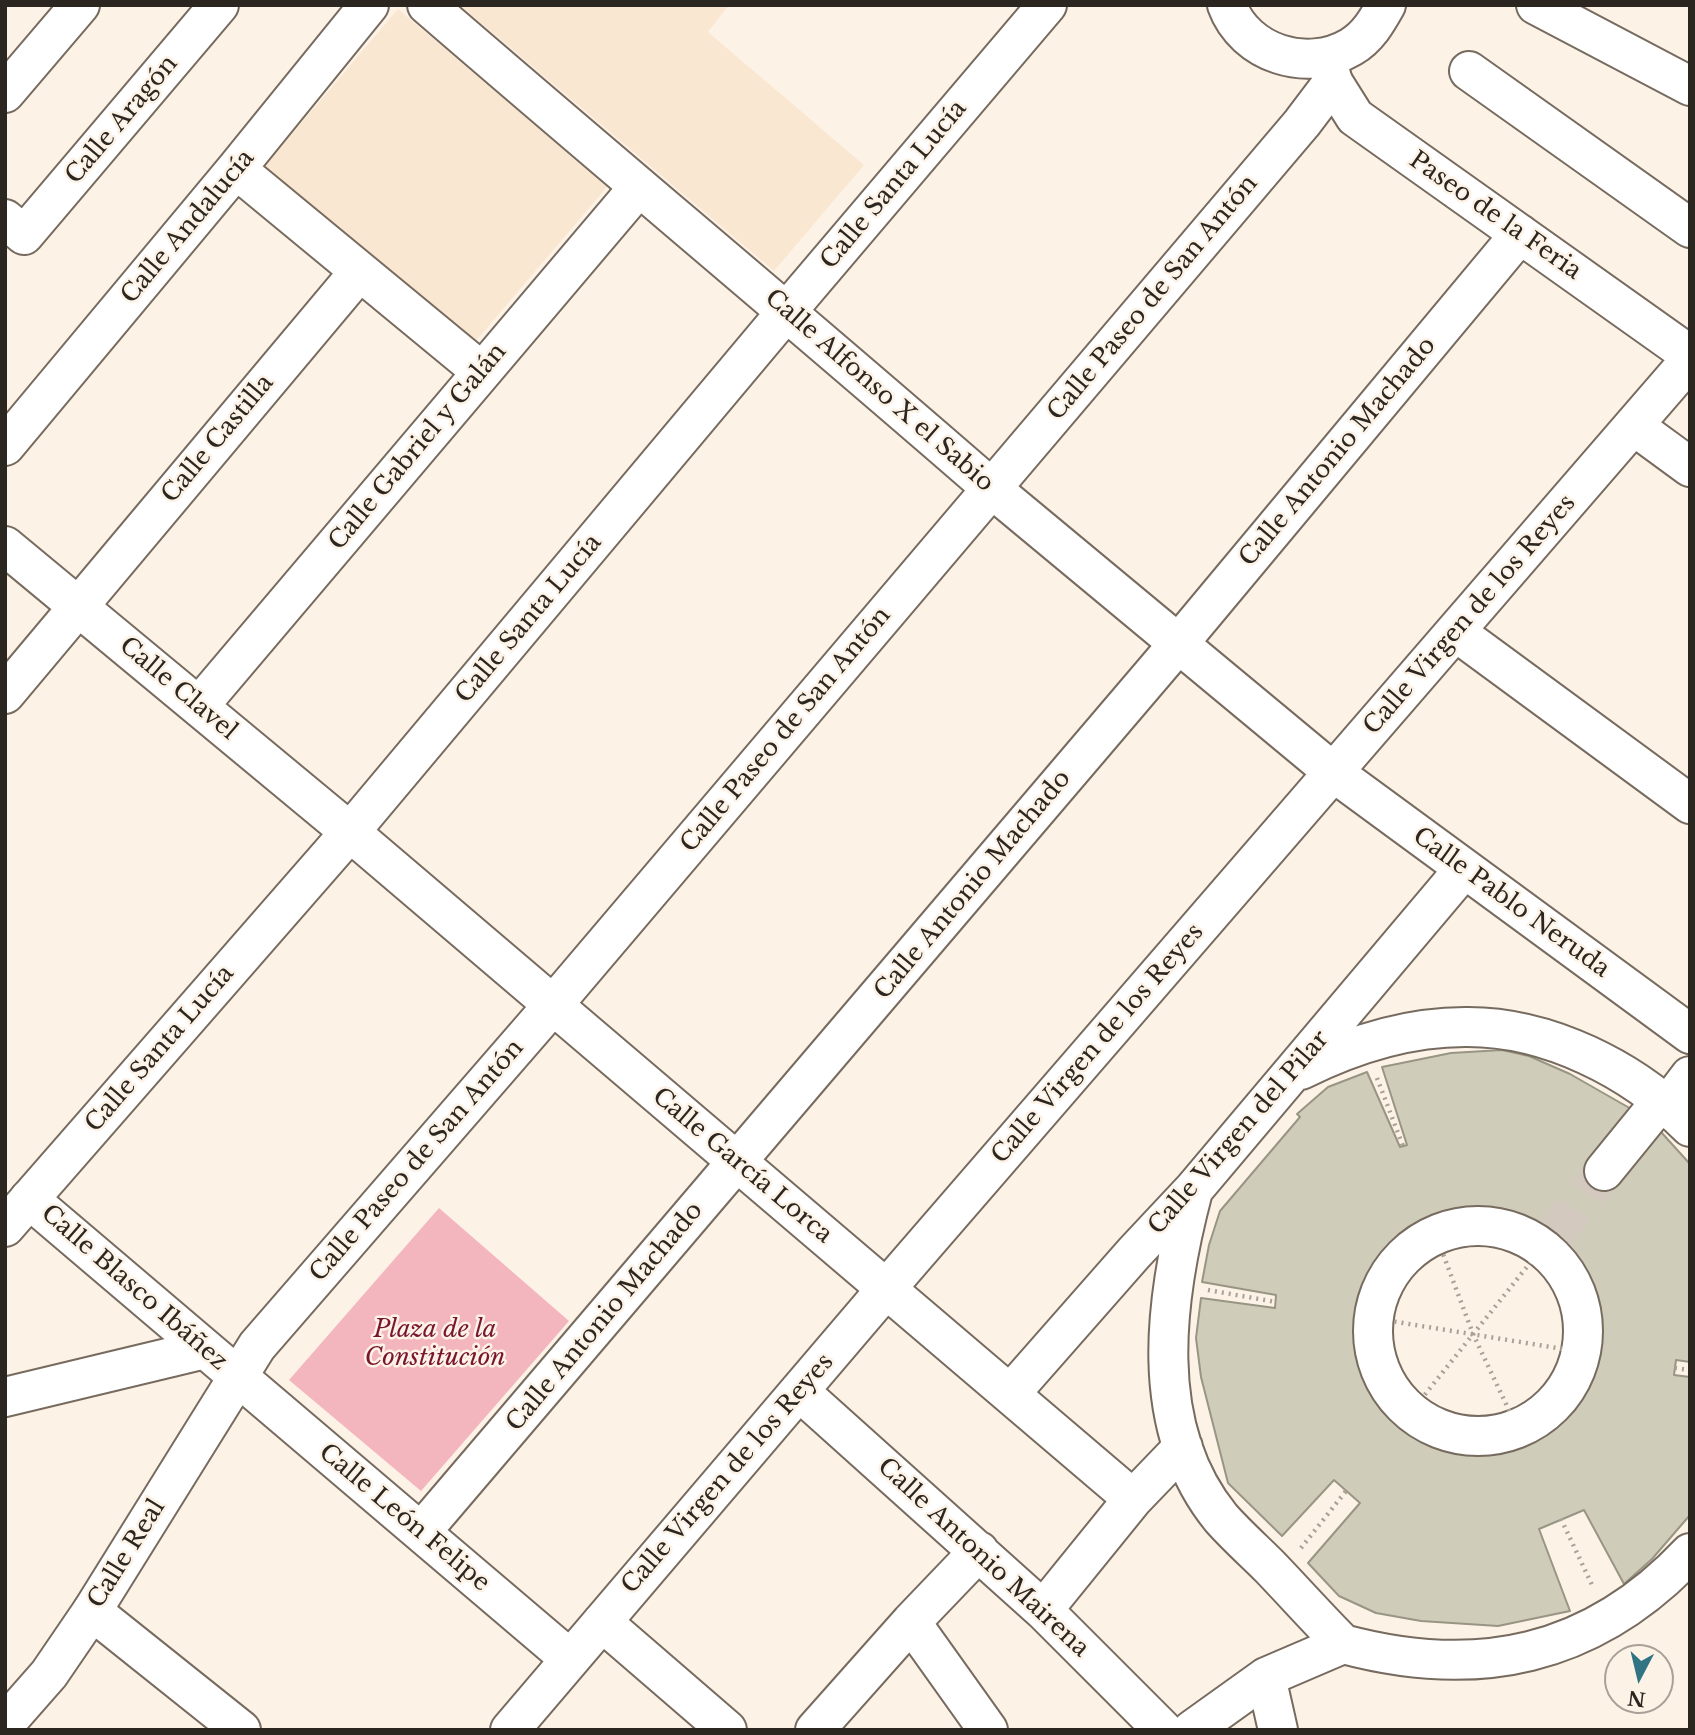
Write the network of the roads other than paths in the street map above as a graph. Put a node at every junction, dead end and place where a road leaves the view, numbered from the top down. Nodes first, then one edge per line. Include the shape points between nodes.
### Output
1 (80, 5) edge
2 (219, 5) edge
3 (369, 5) edge
4 (427, 5) edge
5 (1047, 5) edge
6 (1227, 5) edge
7 (1386, 5) edge
8 (1536, 5) edge
9 (1329, 70) junction
10 (1469, 71) dead end
11 (1690, 86) edge
12 (5, 93) edge
13 (236, 169) junction
14 (638, 188) junction
15 (15, 227) edge
16 (1690, 228) edge
17 (1520, 234) junction
18 (359, 272) junction
19 (787, 310) junction
20 (1690, 358) edge
21 (482, 372) junction
22 (1634, 426) junction
23 (5, 446) edge
24 (1690, 467) edge
25 (991, 488) junction
26 (5, 546) edge
27 (78, 606) junction
28 (1456, 632) junction
29 (1179, 643) junction
30 (5, 694) edge
31 (199, 706) junction
32 (1333, 772) junction
33 (1690, 804) edge
34 (350, 832) junction
35 (1464, 869) junction
36 (553, 1005) junction
37 (1690, 1034) edge
38 (1293, 1074) junction
39 (1677, 1102) edge
40 (737, 1162) junction
41 (1604, 1171) tunnel mouth
42 (1194, 1189) junction
43 (17, 1213) edge
44 (886, 1289) junction
45 (205, 1349) junction
46 (238, 1378) junction
47 (799, 1391) junction
48 (1010, 1394) junction
49 (5, 1397) edge
50 (1520, 1434) joint
51 (1183, 1447) junction
52 (1133, 1499) junction
53 (421, 1532) junction
54 (979, 1551) junction
55 (1690, 1553) edge
56 (1043, 1610) junction
57 (92, 1611) junction
58 (602, 1622) junction
59 (911, 1622) junction
60 (1343, 1644) junction
61 (570, 1659) junction
62 (1266, 1677) junction
63 (5, 1724) edge
64 (238, 1728) edge
65 (510, 1730) edge
66 (727, 1730) edge
67 (815, 1730) edge
68 (988, 1730) edge
69 (1163, 1730) edge
70 (1192, 1730) edge
71 (1278, 1730) edge

1 - 12 street
2 - 15 street, Calle Aragón
3 - 13 street, Calle Andalucía
4 - 14 street, Calle Alfonso X el Sabio
5 - 19 street, Calle Santa Lucía
6 - 9 street via 1248,37 1271,52
7 - 9 street via 1373,28
8 - 11 street
9 - 17 street, Paseo de la Feria via 1355,117
9 - 25 street, Calle Paseo de San Antón via 1302,123
10 - 16 street
13 - 18 street
13 - 23 street, Calle Andalucía
14 - 19 street, Calle Alfonso X el Sabio
14 - 21 street, Calle Gabriel y Galán
17 - 20 street, Paseo de la Feria
17 - 29 street, Calle Antonio Machado
18 - 21 street
18 - 27 street, Calle Castilla
19 - 25 street, Calle Alfonso X el Sabio
19 - 34 street, Calle Santa Lucía
20 - 22 street, Calle Virgen de los Reyes
21 - 31 street, Calle Gabriel y Galán
22 - 24 street
22 - 28 street, Calle Virgen de los Reyes
25 - 29 street, Calle Alfonso X el Sabio
25 - 36 street, Calle Paseo de San Antón
26 - 27 street, Calle Clavel
27 - 30 street, Calle Castilla
27 - 31 street, Calle Clavel
28 - 32 street, Calle Virgen de los Reyes
28 - 33 street
29 - 32 street, Calle Alfonso X el Sabio
29 - 40 street, Calle Antonio Machado
31 - 34 street, Calle Clavel
32 - 35 street, Calle Pablo Neruda
32 - 44 street, Calle Virgen de los Reyes
34 - 36 street, Calle García Lorca
34 - 43 street, Calle Santa Lucía
35 - 37 street, Calle Pablo Neruda
35 - 38 street, Calle Virgen del Pilar
36 - 40 street, Calle García Lorca
36 - 46 street, Calle Paseo de San Antón via 257,1346
38 - 39 street via 1365,1044 1439,1028 1490,1028 1585,1055
38 - 42 street, Calle Virgen del Pilar
39 - 41 street
40 - 44 street, Calle García Lorca
40 - 53 street, Calle Antonio Machado
42 - 48 street, Calle Virgen del Pilar
42 - 51 street via 1173,1284 1168,1360
43 - 45 street, Calle Blasco Ibáñez
44 - 47 street, Calle Virgen de los Reyes
44 - 48 street, Calle García Lorca
45 - 46 street, Calle Blasco Ibáñez
45 - 49 street
46 - 53 street, Calle León Felipe
46 - 57 street, Calle Real
47 - 54 street, Calle Antonio Mairena
47 - 58 street, Calle Virgen de los Reyes
48 - 52 street, Calle García Lorca
50 - 50 street via 1559,1398 1588,1353 1573,1287 1546,1243 1499,1228 1434,1228 1398,1262 1366,1317 1377,1363 1406,1417 1461,1435
51 - 52 street
51 - 60 street via 1221,1518
52 - 56 street
53 - 61 street, Calle León Felipe
54 - 56 street, Calle Antonio Mairena
54 - 59 street
55 - 60 street via 1654,1588 1608,1620 1532,1650 1491,1659 1416,1660
56 - 69 street, Calle Antonio Mairena
57 - 63 street, Calle Real via 49,1674
57 - 64 street
58 - 61 street, Calle Virgen de los Reyes
58 - 66 street
59 - 67 street
59 - 68 street
60 - 62 street
61 - 65 street, Calle Virgen de los Reyes
62 - 70 street
62 - 71 street

